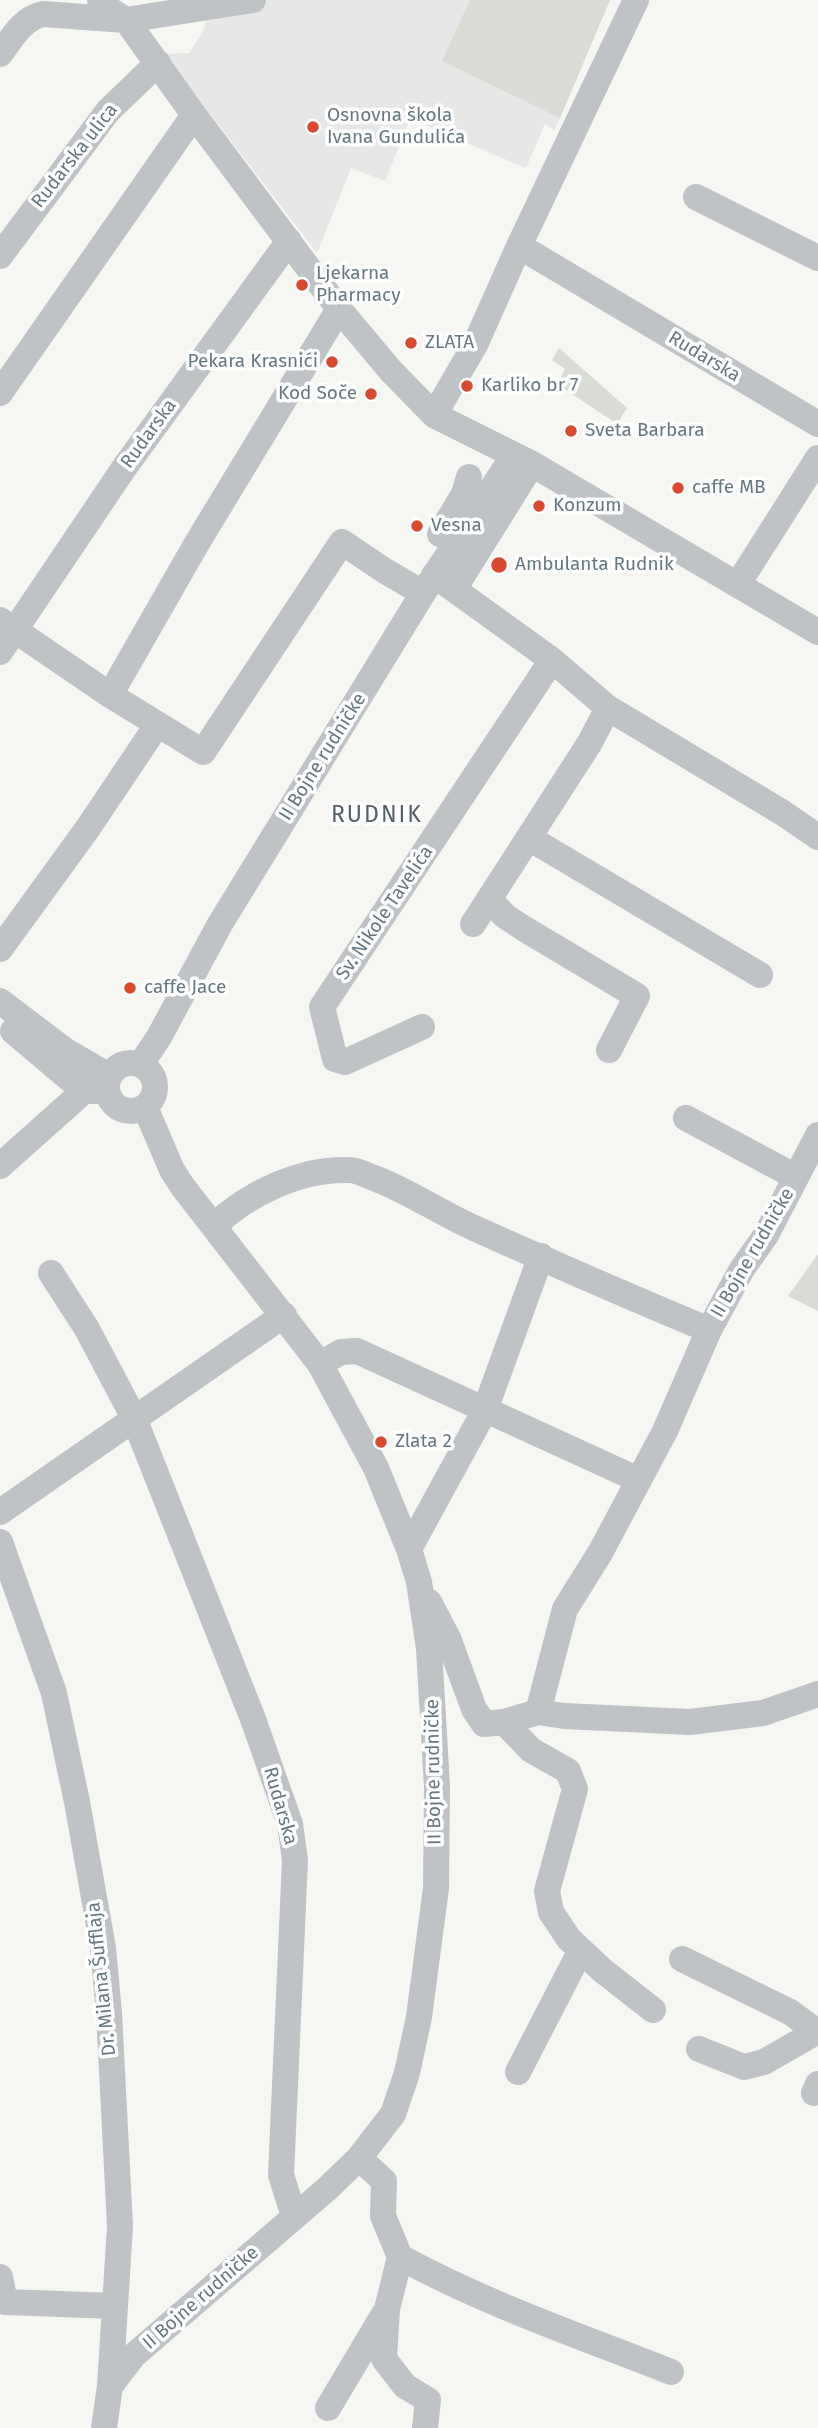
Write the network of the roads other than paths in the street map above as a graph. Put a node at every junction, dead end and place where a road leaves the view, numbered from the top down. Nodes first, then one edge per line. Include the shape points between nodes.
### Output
1 (100, 0) edge
2 (253, 0) edge
3 (636, 0) edge
4 (126, 10) edge
5 (27, 22) junction
6 (0, 28) edge
7 (0, 54) edge
8 (158, 63) junction
9 (194, 115) junction
10 (696, 197) dead end
11 (289, 242) junction
12 (519, 246) junction
13 (0, 256) edge
14 (818, 258) edge
15 (339, 309) junction
16 (0, 393) edge
17 (434, 415) junction
18 (818, 424) edge
19 (818, 458) edge
20 (523, 460) junction
21 (468, 477) junction
22 (470, 518) junction
23 (738, 584) junction
24 (434, 587) junction
25 (7, 625) edge
26 (818, 632) edge
27 (0, 652) edge
28 (552, 660) junction
29 (110, 695) junction
30 (608, 708) junction
31 (157, 725) junction
32 (818, 837) edge
33 (528, 838) junction
34 (489, 899) junction
35 (473, 924) dead end
36 (0, 949) edge
37 (760, 975) dead end
38 (0, 1001) edge
39 (0, 1022) edge
40 (422, 1027) dead end
41 (609, 1050) dead end
42 (141, 1064) junction
43 (100, 1086) junction
44 (145, 1107) junction
45 (686, 1118) dead end
46 (818, 1135) edge
47 (0, 1166) edge
48 (796, 1177) junction
49 (214, 1226) junction
50 (541, 1256) junction
51 (51, 1273) dead end
52 (284, 1315) junction
53 (709, 1330) junction
54 (320, 1364) junction
55 (485, 1410) junction
56 (135, 1418) junction
57 (639, 1480) junction
58 (0, 1511) edge
59 (0, 1542) edge
60 (409, 1549) junction
61 (419, 1582) junction
62 (818, 1693) edge
63 (538, 1712) junction
64 (504, 1722) junction
65 (580, 1950) junction
66 (682, 1959) dead end
67 (653, 2010) dead end
68 (817, 2031) edge
69 (699, 2049) dead end
70 (519, 2072) dead end
71 (359, 2158) junction
72 (294, 2216) junction
73 (400, 2258) junction
74 (0, 2277) edge
75 (115, 2306) junction
76 (387, 2309) junction
77 (671, 2372) dead end
78 (110, 2386) junction
79 (328, 2408) dead end
80 (104, 2428) edge
81 (425, 2428) edge

1 - 4 street via 110,10
2 - 4 street
3 - 12 street
4 - 5 street via 33,16
4 - 8 street
5 - 6 street
5 - 7 street
8 - 9 street
8 - 13 street, Rudarska ulica via 108,110
9 - 11 street
9 - 16 street
10 - 14 street
11 - 15 street
11 - 25 street, Rudarska
12 - 17 street via 475,345
12 - 18 street, Rudarska
15 - 17 street
15 - 29 street
17 - 20 street
17 - 21 street via 462,448
19 - 23 street
20 - 22 street, II Bojne rudničke
20 - 23 street
20 - 24 street
21 - 22 street
21 - 24 street via 464,494 422,565
22 - 24 street, II Bojne rudničke
23 - 26 street
24 - 28 street
24 - 31 street via 385,571 342,541 203,752
24 - 42 street, II Bojne rudničke via 220,924
25 - 27 street, Rudarska
25 - 29 street
28 - 30 street
28 - 40 street, Sv. Nikole Tavelića via 322,1007 335,1059 345,1062
29 - 31 street
30 - 32 street
30 - 33 street
31 - 36 street
33 - 34 street
33 - 37 street
34 - 35 street
34 - 41 street via 523,928 637,996
38 - 43 street via 66,1051
39 - 43 street
42 - 43 street via 119,1065
42 - 44 street via 155,1083 153,1098
43 - 44 street via 120,1108 134,1111
43 - 47 street
44 - 49 street via 172,1170
45 - 48 street, II Bojne rudničke
46 - 48 street, II Bojne rudničke
48 - 53 street, II Bojne rudničke
49 - 50 street, II Bojne rudničke via 230,1210 288,1180 351,1170 395,1186 472,1227
49 - 52 street
50 - 53 street, II Bojne rudničke
50 - 55 street
51 - 56 street, Rudarska
52 - 54 street
52 - 56 street
53 - 57 street, II Bojne rudničke
54 - 55 street via 341,1352 357,1352
54 - 60 street via 376,1468
55 - 57 street
55 - 60 street
56 - 58 street
56 - 72 street, Rudarska via 290,1824 295,1860 281,2175
57 - 63 street, II Bojne rudničke via 565,1609
59 - 75 street, Dr. Milana Šufflaja via 54,1693 103,1948 120,2226
60 - 61 street
61 - 64 street, II Bojne rudničke via 448,1638 474,1709 484,1724
61 - 71 street, II Bojne rudničke via 434,1712 436,1888 407,2073 393,2114
62 - 63 street via 763,1713 691,1723
63 - 64 street
64 - 65 street via 531,1750 568,1771 575,1788 547,1891 551,1912
65 - 67 street
65 - 70 street
66 - 68 street via 790,2012
68 - 69 street via 785,2052 744,2067
71 - 72 street, II Bojne rudničke
71 - 73 street via 384,2181 383,2216
72 - 78 street, II Bojne rudničke via 133,2356
73 - 76 street
73 - 77 street via 545,2323
74 - 75 street via 5,2302
75 - 78 street, Dr. Milana Šufflaja
76 - 79 street
76 - 81 street via 384,2359 405,2386 428,2400
78 - 80 street, II Bojne rudničke

